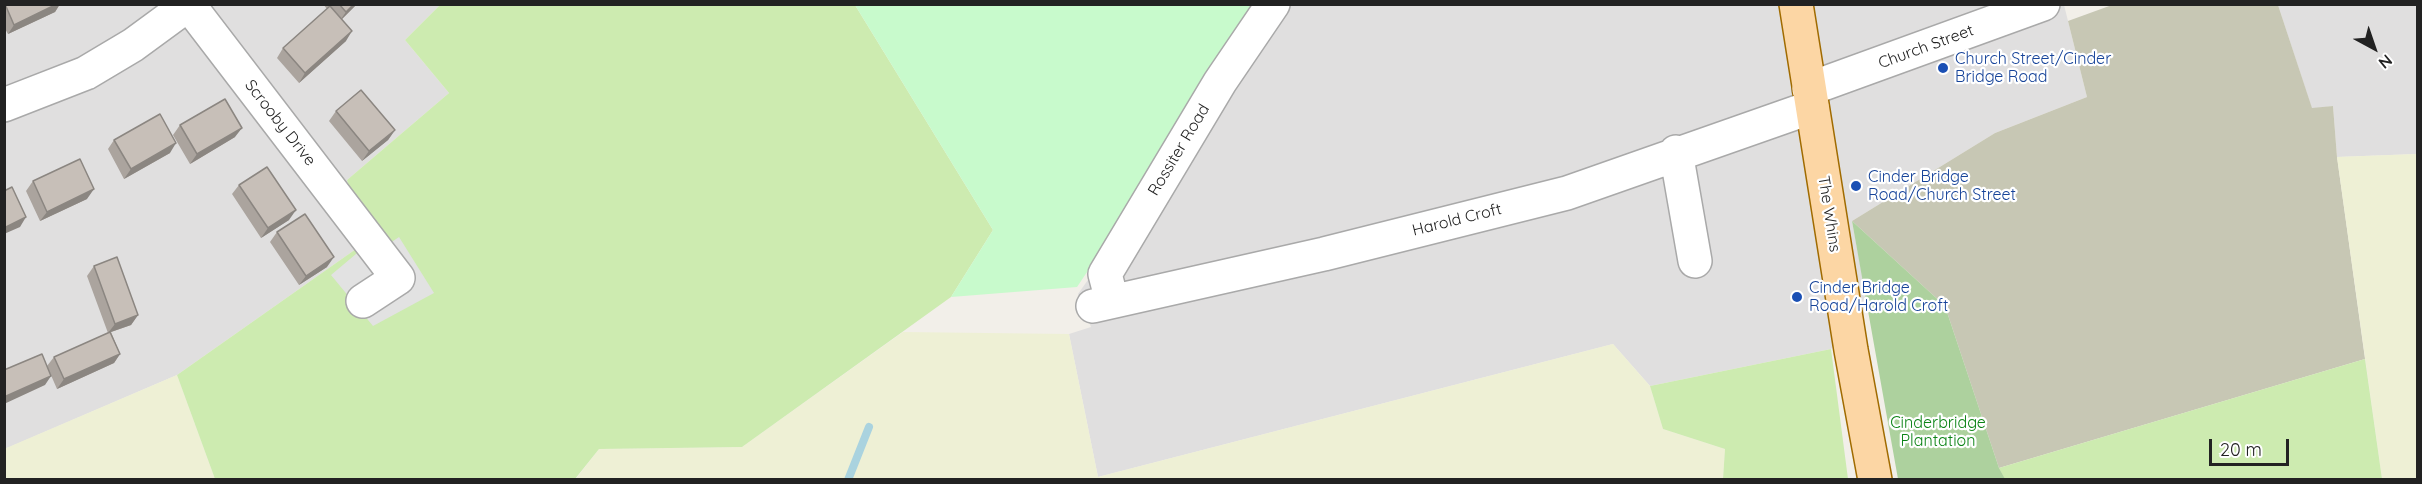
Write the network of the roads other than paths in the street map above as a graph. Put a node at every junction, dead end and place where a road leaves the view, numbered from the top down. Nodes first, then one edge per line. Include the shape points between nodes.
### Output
1 (1274, 4) edge
2 (1796, 4) edge
3 (2043, 4) edge
4 (189, 5) edge
5 (1811, 98) junction
6 (4, 105) edge
7 (1676, 152) junction
8 (1695, 261) dead end
9 (363, 301) dead end
10 (1102, 304) joint
11 (1875, 480) edge

1 - 10 street, Rossiter Road via 1220,82 1105,274
2 - 5 main road, The Whins
3 - 5 street, Church Street
4 - 6 street via 86,73
4 - 9 street, Scrooby Drive via 398,278
5 - 7 street, Harold Croft
5 - 11 main road, The Whins
7 - 8 street
7 - 10 street, Harold Croft via 1567,193

